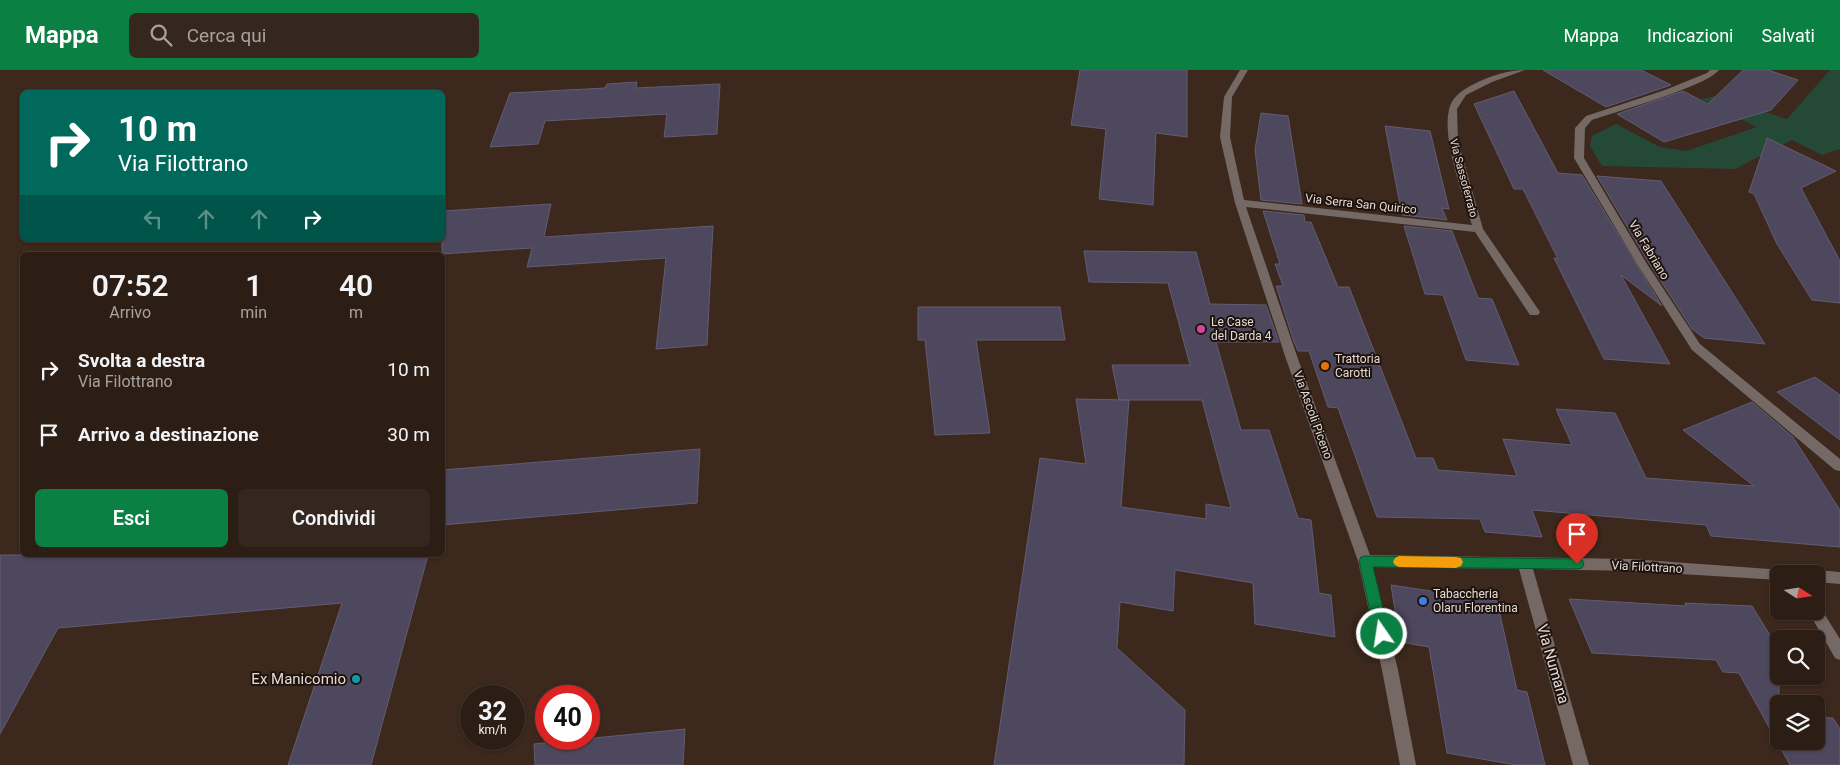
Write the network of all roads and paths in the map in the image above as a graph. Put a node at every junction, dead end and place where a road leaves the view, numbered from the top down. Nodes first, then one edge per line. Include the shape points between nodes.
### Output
1 (1244, 70) edge
2 (1521, 70) edge
3 (1715, 70) edge
4 (1240, 203) junction
5 (1478, 229) junction
6 (1534, 312) dead end
7 (1840, 466) edge
8 (1365, 561) junction
9 (1524, 563) junction
10 (1770, 573) edge
11 (1825, 577) edge
12 (1840, 578) edge
13 (1821, 620) edge
14 (1840, 653) edge
15 (1408, 765) edge
16 (1581, 765) edge

1 - 4 street, Via Ascoli Piceno via 1228,97 1225,137
2 - 5 street, Via Sassoferrato via 1462,93 1453,109 1452,140
3 - 7 street, Via Fabriano via 1668,92 1589,118 1580,128 1579,158 1696,347
4 - 5 street, Via Serra San Quirico
4 - 8 street, Via Ascoli Piceno
5 - 6 street, Via Sassoferrato
8 - 9 street, Via Filottrano
8 - 15 street, Via Ascoli Piceno
9 - 10 street, Via Filottrano via 1631,565
9 - 16 street, Via Numana
11 - 12 street
13 - 14 street

